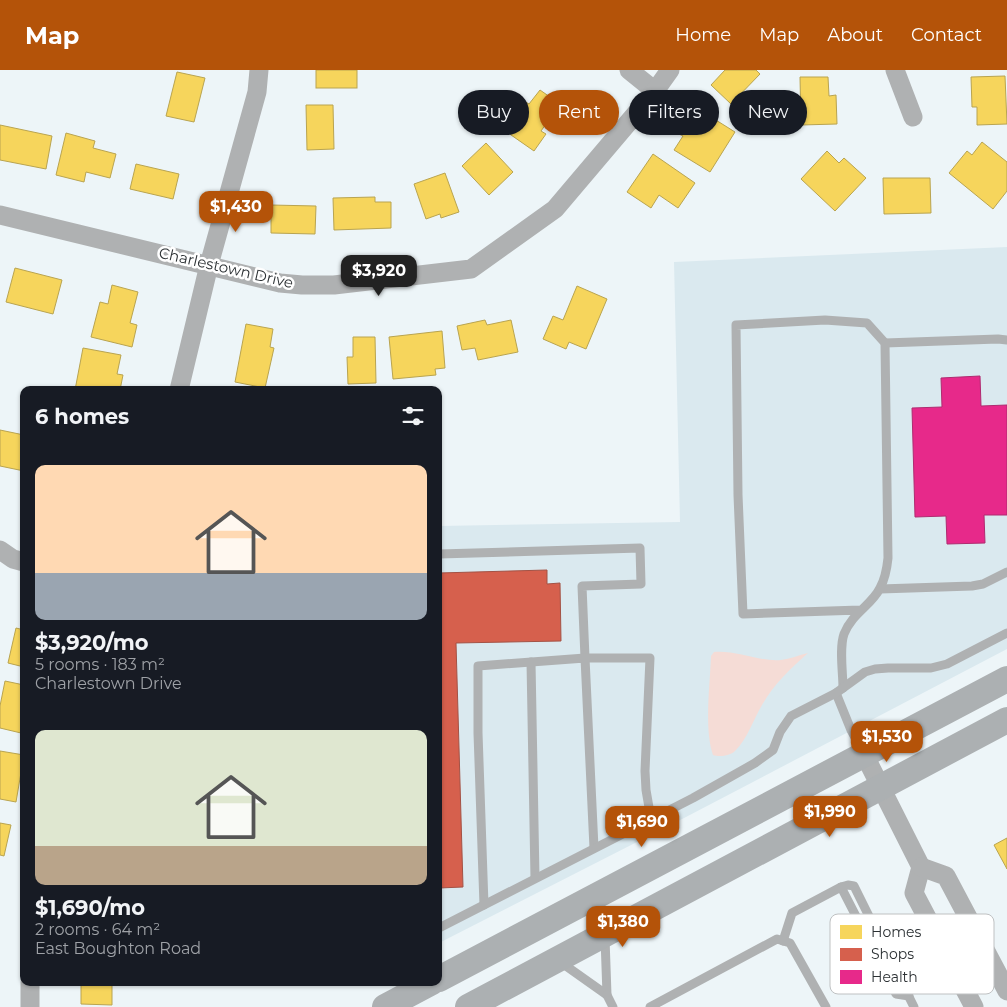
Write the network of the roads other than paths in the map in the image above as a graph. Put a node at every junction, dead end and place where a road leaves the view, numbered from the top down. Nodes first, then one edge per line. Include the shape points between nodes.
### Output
1 (259, 70) edge
2 (629, 70) edge
3 (670, 70) edge
4 (895, 70) edge
5 (654, 90) edge
6 (656, 90) edge
7 (913, 117) dead end
8 (629, 122) edge
9 (0, 215) edge
10 (209, 265) junction
11 (1007, 340) edge
12 (884, 343) junction
13 (180, 386) edge
14 (0, 550) edge
15 (442, 554) edge
16 (20, 561) edge
17 (1007, 572) edge
18 (880, 589) junction
19 (860, 610) junction
20 (1007, 633) edge
21 (585, 658) junction
22 (531, 662) junction
23 (1007, 679) edge
24 (839, 690) junction
25 (1007, 720) edge
26 (864, 754) junction
27 (881, 787) junction
28 (652, 819) junction
29 (594, 848) junction
30 (922, 867) junction
31 (535, 878) junction
32 (484, 905) junction
33 (868, 914) edge
34 (925, 914) edge
35 (966, 914) edge
36 (442, 926) edge
37 (605, 934) junction
38 (783, 941) junction
39 (557, 960) junction
40 (994, 966) edge
41 (442, 977) edge
42 (30, 986) edge
43 (424, 986) edge
44 (1007, 991) edge
45 (908, 994) edge
46 (967, 994) edge
47 (606, 995) junction
48 (30, 1007) edge
49 (385, 1007) edge
50 (468, 1007) edge
51 (613, 1007) edge
52 (650, 1007) edge
53 (826, 1007) edge
54 (914, 1007) edge
55 (974, 1007) edge

1 - 10 street via 257,92
2 - 5 street
3 - 6 street, Charlestown Drive
4 - 7 street
8 - 10 street, Charlestown Drive via 555,209 471,269 344,284 302,285 280,283
9 - 10 street, Charlestown Drive
10 - 13 street
11 - 12 lane
12 - 18 lane via 888,558
12 - 19 lane via 868,323 825,320 736,325 743,614
14 - 16 street
15 - 21 lane via 640,548 641,584 582,586
17 - 18 lane via 972,586
18 - 19 lane
19 - 24 lane via 844,634
20 - 24 lane via 947,664 918,669 875,669
21 - 22 lane
21 - 28 lane via 650,658 645,771
21 - 29 lane
22 - 31 lane
22 - 32 lane via 478,666
23 - 26 main road
24 - 26 lane via 851,730
24 - 28 lane via 791,716 773,750 755,763
25 - 27 main road
26 - 27 street
26 - 41 main road
27 - 30 street
27 - 37 main road
28 - 29 lane
29 - 31 lane
30 - 34 street via 914,893
30 - 35 street via 946,876
31 - 32 lane
32 - 36 lane
33 - 38 lane via 854,886 841,887 792,912
37 - 39 main road
37 - 47 lane
38 - 52 lane via 777,939
38 - 53 lane via 790,943
39 - 47 lane
39 - 50 main road
40 - 44 street
42 - 48 street
43 - 49 main road
45 - 54 lane
46 - 55 street
47 - 51 lane

